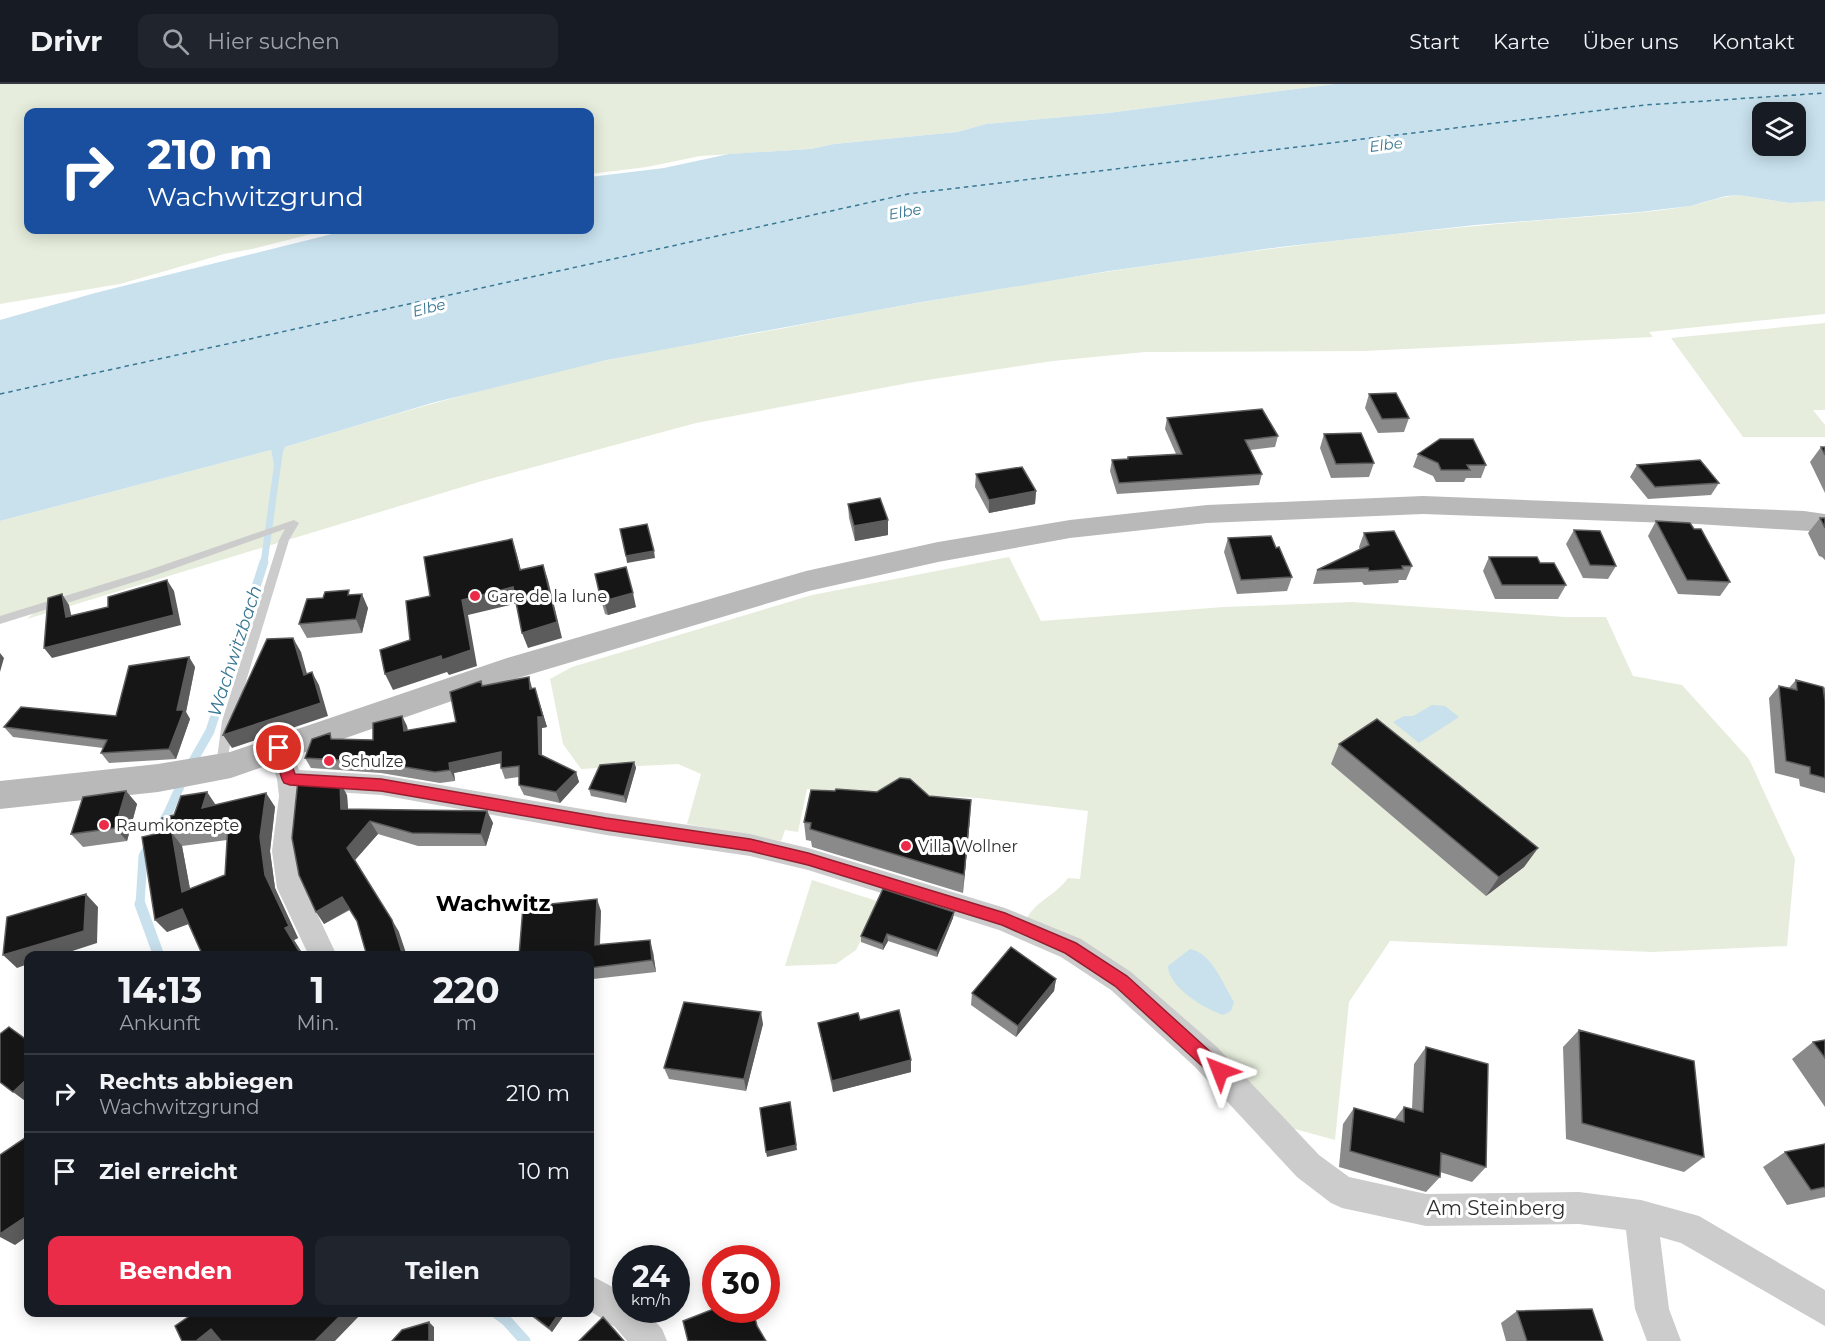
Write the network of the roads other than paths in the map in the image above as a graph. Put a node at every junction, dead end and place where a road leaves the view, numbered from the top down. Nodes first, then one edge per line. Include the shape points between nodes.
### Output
1 (1825, 523) edge
2 (0, 621) edge
3 (284, 764) junction
4 (214, 768) junction
5 (0, 795) edge
6 (321, 951) edge
7 (1641, 1216) junction
8 (594, 1294) edge
9 (1825, 1309) edge
10 (651, 1341) edge
11 (1664, 1341) edge

1 - 3 main road via 1423,505 1207,514 1070,529 806,581 507,670
2 - 4 lane via 294,523 284,540
3 - 4 main road
3 - 6 street via 292,796 285,851 291,888
3 - 7 street, Am Steinberg via 381,785 750,845 1005,920 1071,948 1121,981 1206,1057 1308,1166 1342,1192 1426,1210 1579,1208
4 - 5 main road
7 - 9 street, Am Steinberg via 1687,1228
7 - 11 street via 1652,1310
8 - 10 street via 627,1315

